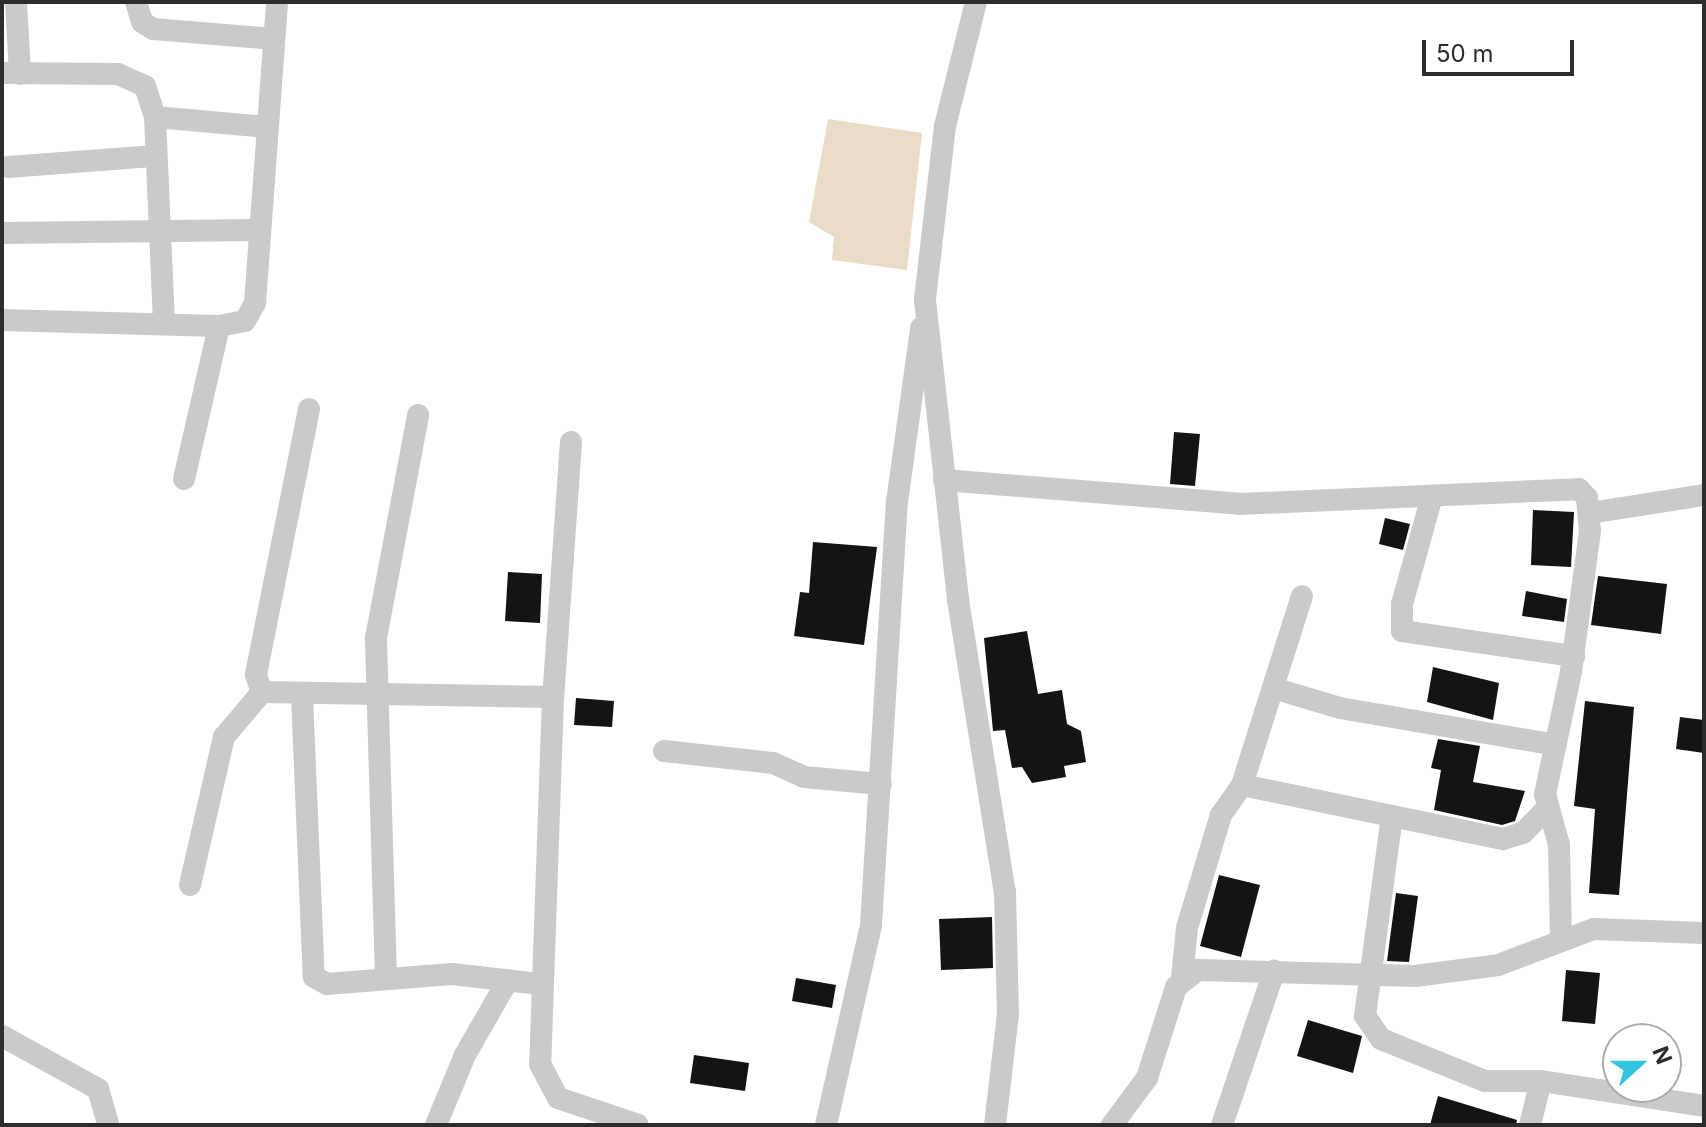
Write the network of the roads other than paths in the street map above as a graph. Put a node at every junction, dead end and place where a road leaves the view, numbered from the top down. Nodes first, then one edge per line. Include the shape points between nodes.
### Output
1 (16, 2) edge
2 (136, 2) edge
3 (277, 2) edge
4 (976, 2) edge
5 (274, 39) junction
6 (11, 74) edge
7 (155, 117) junction
8 (268, 127) junction
9 (156, 156) junction
10 (8, 167) dead end
11 (159, 229) junction
12 (260, 230) junction
13 (2, 233) edge
14 (925, 300) junction
15 (2, 320) edge
16 (164, 321) junction
17 (219, 326) junction
18 (309, 409) dead end
19 (418, 415) dead end
20 (571, 442) dead end
21 (184, 479) dead end
22 (944, 480) junction
23 (1704, 495) edge
24 (1432, 496) junction
25 (1590, 513) junction
26 (1302, 596) dead end
27 (1574, 656) junction
28 (1273, 688) junction
29 (262, 692) junction
30 (302, 696) junction
31 (377, 696) junction
32 (553, 697) junction
33 (1556, 745) junction
34 (664, 751) dead end
35 (881, 784) junction
36 (1242, 785) junction
37 (1547, 808) junction
38 (1392, 816) junction
39 (190, 885) dead end
40 (1704, 933) edge
41 (1561, 940) junction
42 (1274, 971) junction
43 (1368, 975) junction
44 (386, 978) junction
45 (1182, 978) junction
46 (508, 980) junction
47 (540, 984) junction
48 (2, 1036) edge
49 (1541, 1081) junction
50 (1704, 1106) edge
51 (108, 1125) edge
52 (436, 1125) edge
53 (638, 1125) edge
54 (826, 1125) edge
55 (995, 1125) edge
56 (1112, 1125) edge
57 (1222, 1125) edge
58 (1530, 1125) edge

1 - 6 street
2 - 5 street via 142,22 153,29
3 - 5 street
4 - 14 street via 945,126
5 - 8 street
6 - 7 street via 136,77 145,86
7 - 8 street
7 - 9 street
8 - 12 street
9 - 10 street
9 - 11 street
11 - 12 street
11 - 13 street
11 - 16 street
12 - 17 street via 252,312 245,321
14 - 22 street
14 - 35 street via 897,502
15 - 16 street
16 - 17 street
17 - 21 street
18 - 29 street via 256,675
19 - 31 street via 379,617
20 - 32 street
22 - 24 street via 1240,504
22 - 55 street via 1005,892 1008,1014
23 - 25 street
24 - 25 street via 1567,486 1579,489
24 - 27 street via 1402,604 1402,631
25 - 27 street
26 - 28 street
27 - 33 street
28 - 33 street via 1340,708
28 - 36 street
29 - 30 street
29 - 39 street via 224,737
30 - 31 street
30 - 44 street via 311,971 327,984
31 - 32 street
31 - 44 street
32 - 47 street
33 - 37 street
34 - 35 street via 773,763 804,777
35 - 54 street via 865,968
36 - 38 street
36 - 45 street via 1221,815 1187,928
37 - 38 street via 1523,833 1503,839
37 - 41 street via 1559,845
38 - 43 street
40 - 41 street via 1594,929
41 - 43 street via 1469,972
42 - 43 street
42 - 45 street via 1208,968
42 - 57 street
43 - 49 street via 1365,1016 1381,1039 1463,1076
44 - 46 street
45 - 56 street via 1147,1078
46 - 47 street
46 - 52 street via 465,1055
47 - 53 street via 540,1064 551,1091 569,1104
48 - 51 street via 98,1089
49 - 50 street
49 - 58 street

